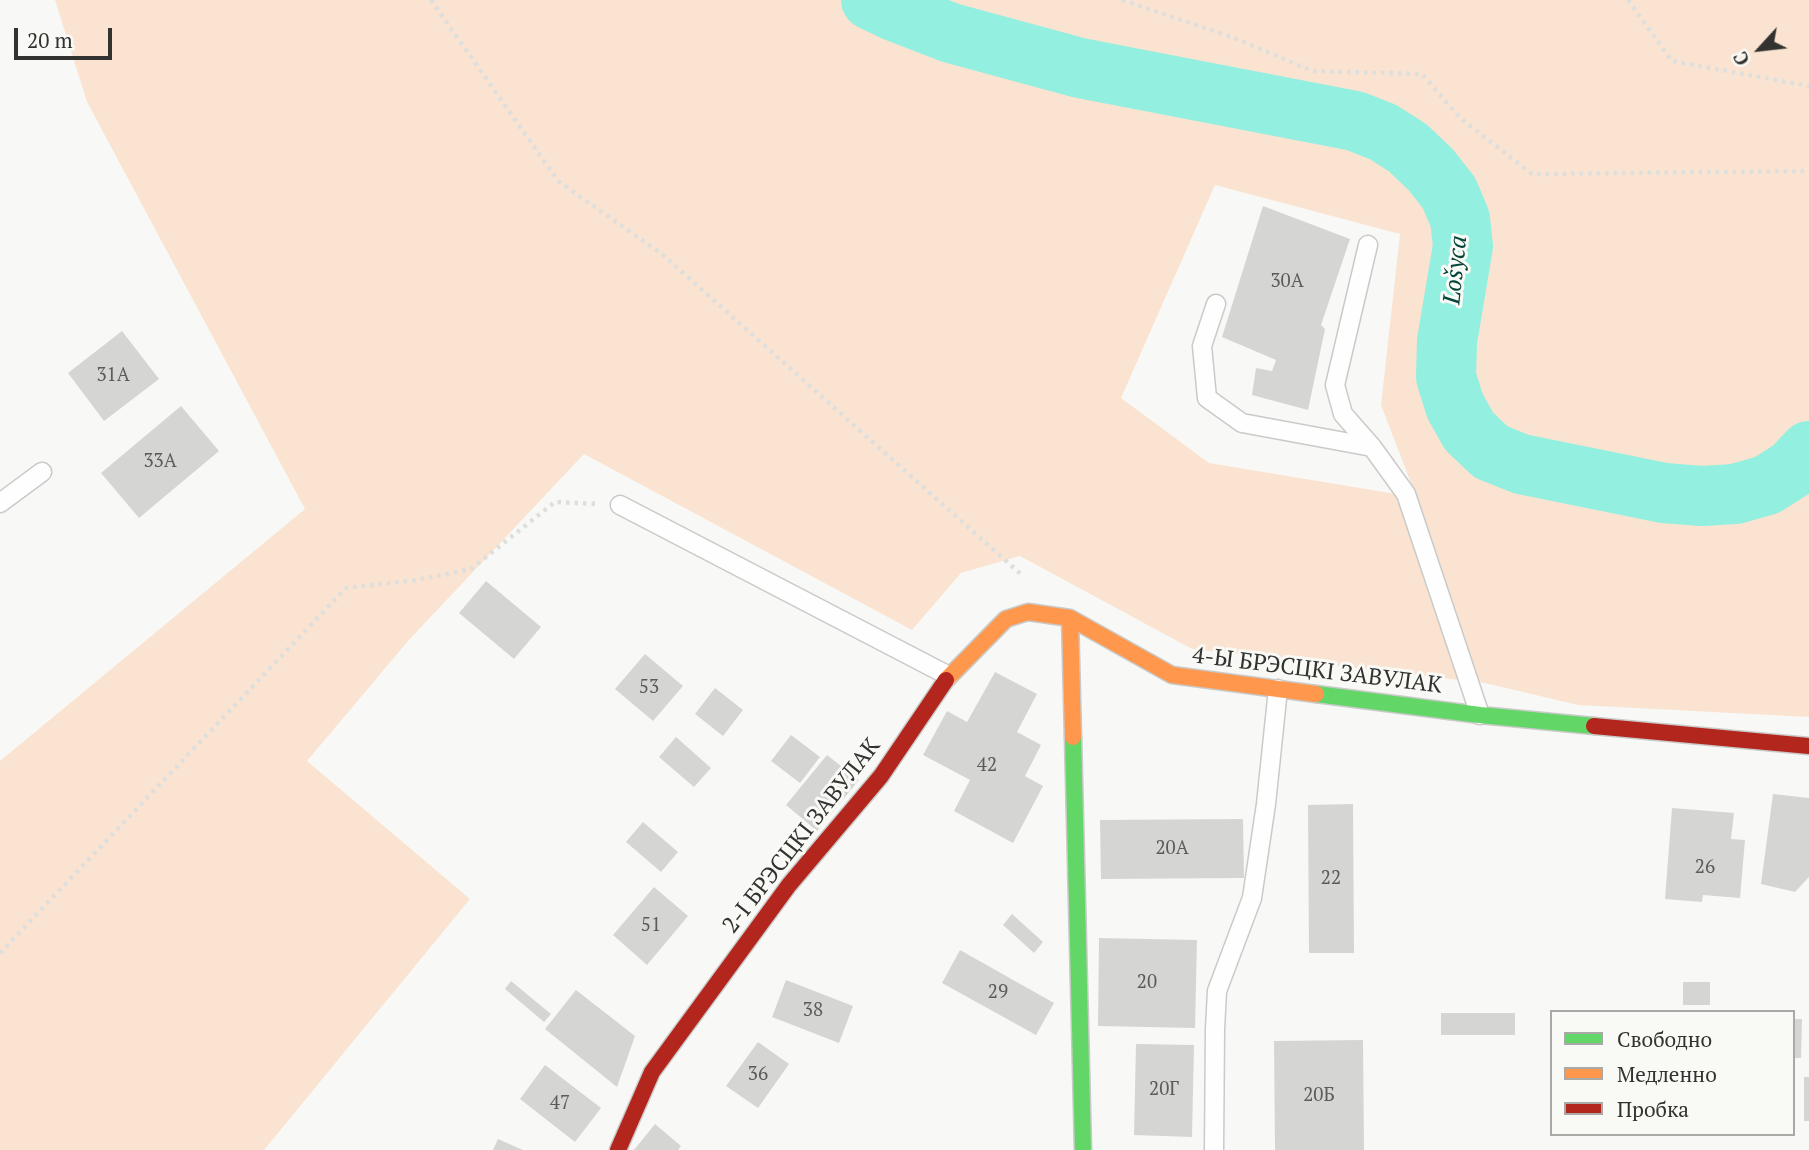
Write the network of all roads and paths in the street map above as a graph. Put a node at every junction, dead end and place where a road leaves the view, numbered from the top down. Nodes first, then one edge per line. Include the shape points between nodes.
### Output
1 (431, 0) edge
2 (1122, 0) edge
3 (1628, 0) edge
4 (1809, 86) edge
5 (1809, 171) edge
6 (1368, 245) dead end
7 (1216, 304) dead end
8 (1372, 447) junction
9 (42, 472) dead end
10 (0, 503) edge
11 (620, 505) joint
12 (1028, 581) dead end
13 (1070, 618) junction
14 (948, 676) junction
15 (1278, 689) junction
16 (1480, 715) junction
17 (1809, 746) edge
18 (0, 953) edge
19 (618, 1150) edge
20 (1083, 1150) edge
21 (1214, 1150) edge

1 - 12 path via 558,181 663,255
2 - 5 path via 1232,37 1312,71 1422,74 1460,118 1532,174
3 - 4 path via 1672,61
6 - 8 lane via 1335,384 1343,414
7 - 8 lane via 1202,346 1207,398 1242,423
8 - 16 lane via 1406,494
9 - 10 lane
11 - 14 lane
11 - 18 path via 555,502 471,569 346,588
13 - 14 street, 2-І БРЭСЦКІ ЗАВУЛАК via 1028,612 1006,619
13 - 15 street, 4-Ы БРЭСЦКІ ЗАВУЛАК via 1172,675
13 - 20 street
14 - 19 street, 2-І БРЭСЦКІ ЗАВУЛАК via 881,776 789,885 652,1072
15 - 16 street, 4-Ы БРЭСЦКІ ЗАВУЛАК
15 - 21 lane via 1252,898 1217,991
16 - 17 street, 4-Ы БРЭСЦКІ ЗАВУЛАК

